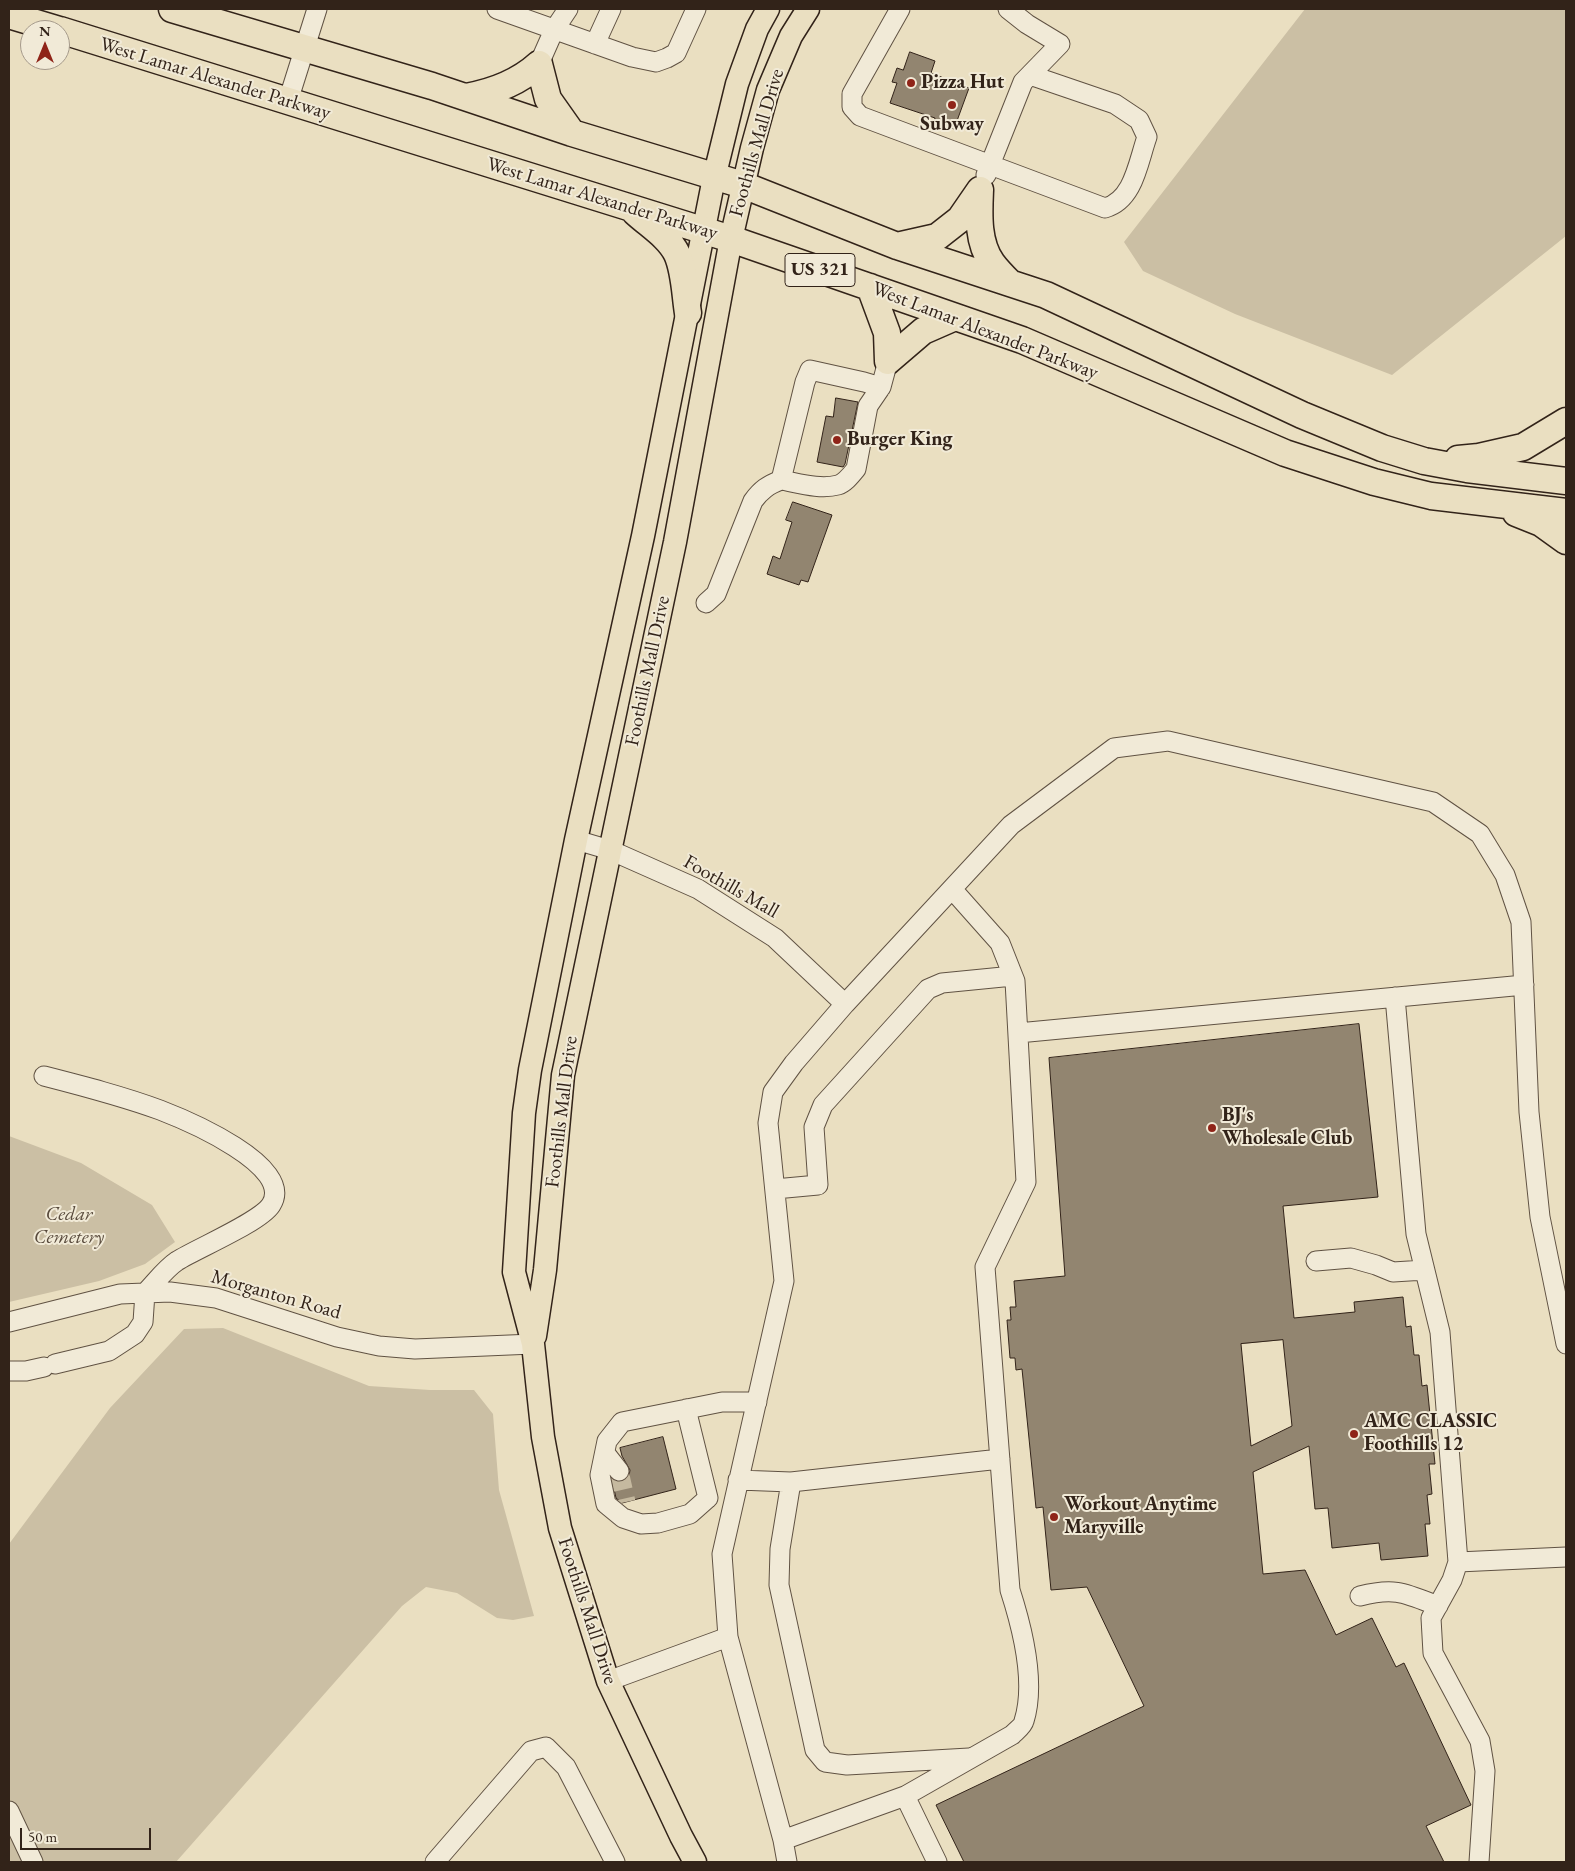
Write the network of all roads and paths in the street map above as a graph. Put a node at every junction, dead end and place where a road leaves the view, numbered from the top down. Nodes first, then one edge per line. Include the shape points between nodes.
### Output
1 (172, 9) edge
2 (317, 9) edge
3 (497, 9) edge
4 (568, 9) edge
5 (611, 9) edge
6 (696, 9) edge
7 (768, 9) edge
8 (808, 9) edge
9 (900, 9) edge
10 (1008, 9) edge
11 (9, 15) edge
12 (26, 20) edge
13 (554, 30) junction
14 (70, 33) edge
15 (595, 44) junction
16 (305, 48) junction
17 (539, 64) junction
18 (1030, 75) junction
19 (466, 97) junction
20 (288, 101) junction
21 (572, 133) junction
22 (990, 165) junction
23 (714, 178) junction
24 (743, 185) junction
25 (980, 190) junction
26 (629, 207) junction
27 (704, 231) junction
28 (731, 239) junction
29 (897, 246) junction
30 (1010, 283) junction
31 (870, 287) junction
32 (688, 313) junction
33 (955, 317) junction
34 (888, 362) junction
35 (881, 387) junction
36 (1566, 421) edge
37 (1424, 462) junction
38 (781, 480) junction
39 (1566, 481) edge
40 (1494, 505) junction
41 (1566, 512) edge
42 (1566, 541) edge
43 (706, 603) dead end
44 (576, 840) junction
45 (610, 850) junction
46 (952, 889) junction
47 (1013, 976) junction
48 (1524, 985) junction
49 (1395, 997) junction
50 (845, 1004) junction
51 (1018, 1033) junction
52 (44, 1076) dead end
53 (775, 1189) junction
54 (1316, 1261) dead end
55 (1424, 1270) junction
56 (145, 1293) junction
57 (9, 1322) edge
58 (533, 1344) junction
59 (1566, 1344) edge
60 (9, 1371) edge
61 (756, 1402) junction
62 (686, 1409) junction
63 (605, 1454) junction
64 (1000, 1459) junction
65 (614, 1472) tunnel mouth
66 (738, 1480) junction
67 (791, 1482) junction
68 (708, 1498) junction
69 (733, 1504) junction
70 (1566, 1558) edge
71 (1458, 1562) junction
72 (1360, 1596) dead end
73 (1438, 1606) junction
74 (728, 1637) junction
75 (608, 1681) junction
76 (972, 1758) junction
77 (905, 1796) junction
78 (9, 1811) edge
79 (783, 1840) junction
80 (33, 1862) edge
81 (435, 1862) edge
82 (615, 1862) edge
83 (695, 1862) edge
84 (787, 1862) edge
85 (936, 1862) edge
86 (1479, 1862) edge

1 - 16 highway, US 321
2 - 16 street
3 - 13 street
4 - 13 street
5 - 15 street
6 - 15 street via 676,53 656,62
7 - 23 main road, Foothills Mall Drive via 756,29 737,84
8 - 24 main road, Foothills Mall Drive via 791,36 768,90
9 - 22 street via 852,94 854,110 860,116
10 - 18 street via 1060,44
11 - 12 highway, West Lamar Alexander Parkway / US 321
13 - 15 street
13 - 17 street
14 - 20 highway, West Lamar Alexander Parkway / US 321
16 - 19 highway, US 321
16 - 20 street
17 - 19 highway via 513,83
17 - 21 highway via 548,99
18 - 22 street via 1023,82
18 - 22 street via 1115,104 1139,120 1147,137 1128,192 1118,204 1105,208
19 - 21 highway, US 321
20 - 26 highway, West Lamar Alexander Parkway / US 321
21 - 23 highway, US 321
22 - 25 street
23 - 24 highway, US 321
23 - 27 main road, Foothills Mall Drive
24 - 28 main road, Foothills Mall Drive
24 - 29 highway, US 321
25 - 29 highway via 960,219 937,237
25 - 30 highway via 979,222 983,242 991,262
26 - 27 highway, West Lamar Alexander Parkway / US 321
26 - 32 highway via 670,243 677,254
27 - 28 highway, West Lamar Alexander Parkway / US 321
27 - 32 main road, Foothills Mall Drive
28 - 31 highway, West Lamar Alexander Parkway / US 321
28 - 45 main road, Foothills Mall Drive via 675,542
29 - 30 highway, US 321
30 - 37 highway, US 321 via 1046,295 1302,415
31 - 33 highway, West Lamar Alexander Parkway / US 321
31 - 34 highway via 887,333
32 - 44 main road, Foothills Mall Drive
33 - 34 highway via 923,331
33 - 40 highway, West Lamar Alexander Parkway / US 321 via 1022,340 1285,453 1374,482 1431,496
34 - 35 street
35 - 38 street via 868,406 856,469 849,477 839,485 822,487
35 - 38 street via 810,370
36 - 37 highway via 1523,447 1479,457
37 - 39 highway, US 321
38 - 43 street via 770,484 753,501 716,594
40 - 41 highway, West Lamar Alexander Parkway / US 321
40 - 42 highway via 1540,523
44 - 45 street, Foothills Mall
44 - 58 main road, Foothills Mall Drive via 530,1070 520,1155 514,1272
45 - 50 street, Foothills Mall via 698,889 775,938
45 - 58 main road, Foothills Mall Drive via 563,1075 545,1270
46 - 47 street via 1000,943
46 - 48 street via 1011,825 1114,748 1168,741 1433,802 1480,834 1505,875 1521,922
46 - 50 street
47 - 51 street
47 - 53 street via 942,983 928,989 823,1104 814,1127 818,1185
48 - 49 street
48 - 59 street via 1529,1112 1540,1217
49 - 51 street
49 - 55 street via 1416,1234
50 - 53 street via 773,1092 768,1123
51 - 64 street via 1026,1182 985,1267
52 - 56 street via 161,1110 222,1139 256,1161 272,1180 275,1197 271,1206 256,1218 175,1262
53 - 61 street via 784,1281
54 - 55 street via 1351,1258 1393,1272
55 - 71 street via 1440,1332
56 - 57 street, Morganton Road via 120,1294
56 - 58 street, Morganton Road via 170,1292 216,1298 337,1337 379,1346 415,1349
56 - 60 street via 143,1322 135,1334 108,1351 26,1371
58 - 75 main road, Foothills Mall Drive via 543,1437 560,1528
61 - 62 street via 722,1402
61 - 66 street
62 - 63 street via 622,1422 607,1441
62 - 68 street
63 - 65 street
63 - 68 street via 600,1475 606,1504 622,1508 641,1524 690,1514
64 - 67 street
64 - 76 street via 1010,1590 1022,1629 1029,1683 1024,1722 1012,1735
66 - 67 street
66 - 69 street
67 - 76 street via 780,1549 779,1585 815,1750 824,1762 847,1764
68 - 69 street
69 - 74 street via 722,1554
70 - 71 street
71 - 73 street
72 - 73 street via 1381,1591 1403,1592
73 - 86 street via 1431,1618 1433,1653 1480,1742 1485,1771
74 - 75 street
74 - 79 street
75 - 83 main road, Foothills Mall Drive
76 - 77 street
77 - 79 street
77 - 85 street
78 - 80 street
79 - 84 street
81 - 82 street via 531,1751 546,1747 566,1767

